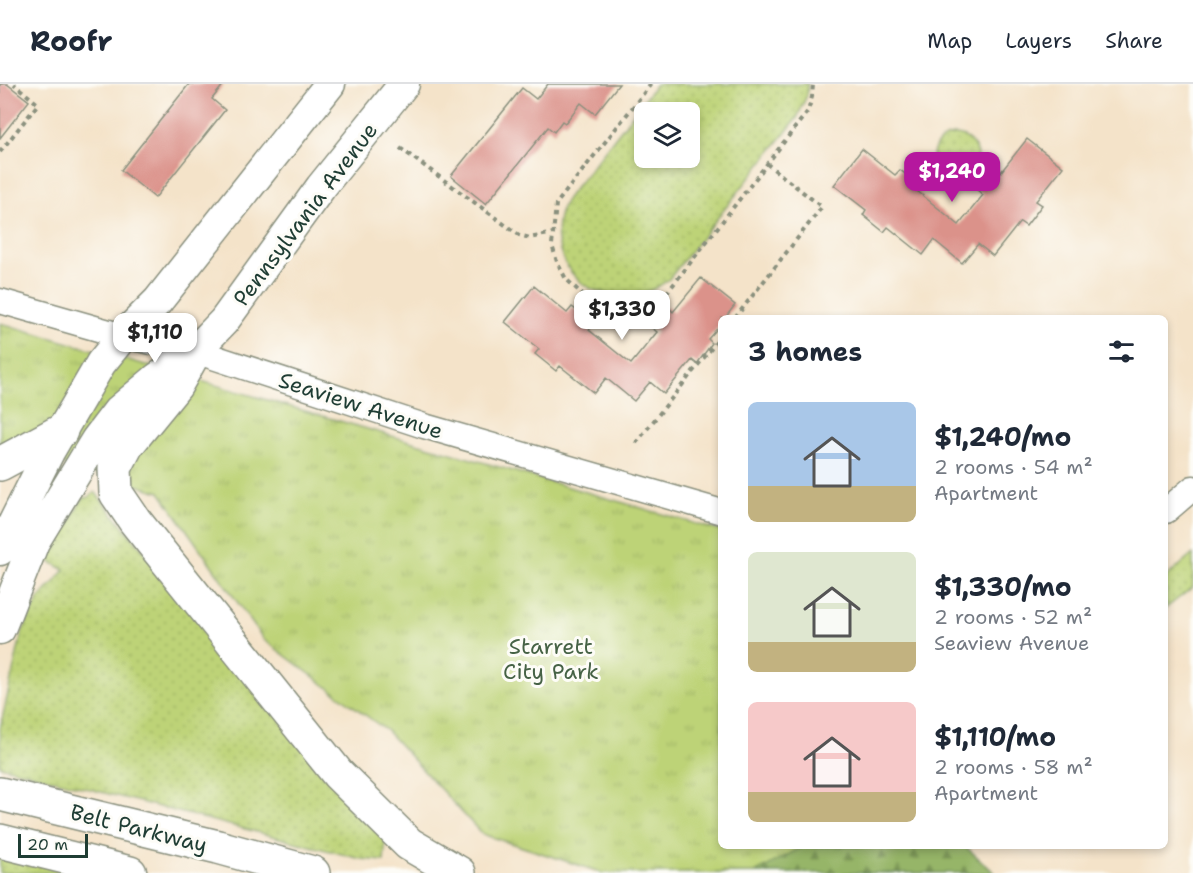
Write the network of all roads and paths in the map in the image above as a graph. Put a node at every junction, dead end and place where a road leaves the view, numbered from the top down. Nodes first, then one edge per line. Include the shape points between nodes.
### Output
1 (14, 84) edge
2 (330, 84) edge
3 (404, 84) edge
4 (651, 84) edge
5 (813, 84) edge
6 (400, 148) dead end
7 (0, 152) edge
8 (767, 164) junction
9 (553, 233) junction
10 (0, 300) edge
11 (737, 315) edge
12 (123, 336) junction
13 (718, 340) edge
14 (195, 351) junction
15 (61, 431) junction
16 (636, 443) dead end
17 (0, 464) edge
18 (1193, 488) edge
19 (1168, 509) edge
20 (718, 511) edge
21 (0, 550) edge
22 (0, 629) edge
23 (0, 794) edge
24 (0, 841) edge
25 (130, 873) edge
26 (313, 873) edge
27 (459, 873) edge

1 - 7 path via 38,104
2 - 12 main road via 158,301
3 - 14 main road, Pennsylvania Avenue via 321,187 224,321
4 - 9 path via 556,204
5 - 8 path via 808,111
6 - 9 path via 519,235 530,238
8 - 9 path via 666,294 649,302 629,306 605,303 582,294 566,279 557,262
8 - 11 path via 822,207
10 - 12 street, Seaview Avenue
12 - 14 street, Seaview Avenue
12 - 15 main road via 101,363
13 - 16 path
14 - 20 street, Seaview Avenue via 424,426
14 - 22 main road, Pennsylvania Avenue via 118,411 96,440 34,542
14 - 27 highway via 176,385 127,445 115,468 116,493 338,774 409,844
15 - 17 highway
15 - 21 main road
18 - 19 street
23 - 26 highway, Belt Parkway
24 - 25 highway, Belt Parkway

